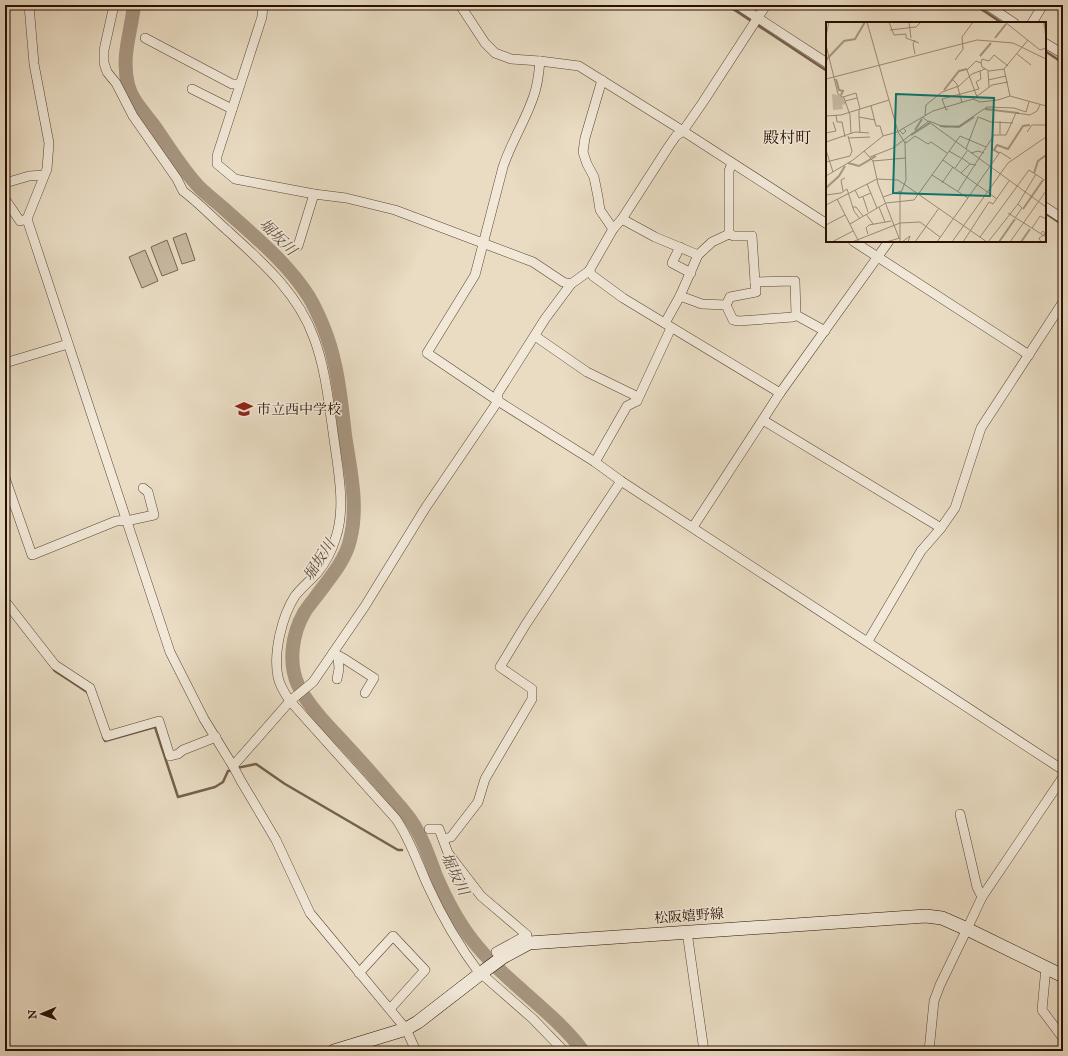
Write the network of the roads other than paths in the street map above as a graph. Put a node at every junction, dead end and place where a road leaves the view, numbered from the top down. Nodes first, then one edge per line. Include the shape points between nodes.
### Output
1 (29, 5) edge
2 (114, 5) edge
3 (263, 5) edge
4 (460, 5) edge
5 (738, 5) edge
6 (766, 5) edge
7 (987, 5) edge
8 (1043, 5) edge
9 (756, 22) junction
10 (1012, 22) edge
11 (1033, 22) edge
12 (145, 38) dead end
13 (1046, 44) edge
14 (1063, 54) edge
15 (540, 61) junction
16 (826, 62) edge
17 (602, 80) junction
18 (240, 84) junction
19 (192, 89) dead end
20 (232, 109) junction
21 (683, 130) junction
22 (732, 163) junction
23 (44, 175) junction
24 (5, 183) edge
25 (314, 194) junction
26 (5, 199) edge
27 (1046, 208) edge
28 (26, 219) junction
29 (622, 219) junction
30 (1063, 219) edge
31 (826, 223) edge
32 (613, 229) junction
33 (729, 234) junction
34 (855, 242) edge
35 (888, 242) edge
36 (484, 243) junction
37 (298, 246) dead end
38 (680, 247) junction
39 (698, 255) junction
40 (878, 257) junction
41 (589, 271) junction
42 (691, 273) junction
43 (755, 282) junction
44 (571, 284) junction
45 (680, 296) junction
46 (1063, 302) edge
47 (726, 305) junction
48 (796, 315) junction
49 (668, 325) junction
50 (825, 331) junction
51 (535, 336) junction
52 (68, 344) junction
53 (1029, 355) junction
54 (5, 363) edge
55 (780, 393) junction
56 (498, 401) junction
57 (637, 401) junction
58 (763, 420) junction
59 (595, 462) junction
60 (5, 478) edge
61 (621, 481) junction
62 (143, 488) dead end
63 (126, 520) junction
64 (694, 527) junction
65 (941, 528) junction
66 (5, 601) edge
67 (868, 641) junction
68 (335, 654) junction
69 (337, 679) dead end
70 (365, 693) dead end
71 (291, 700) junction
72 (216, 737) junction
73 (235, 768) junction
74 (1063, 770) edge
75 (1063, 777) edge
76 (960, 814) dead end
77 (429, 829) dead end
78 (443, 839) junction
79 (982, 897) junction
80 (967, 929) junction
81 (687, 932) junction
82 (503, 957) junction
83 (1046, 967) junction
84 (359, 973) junction
85 (480, 974) junction
86 (1063, 976) edge
87 (390, 1009) junction
88 (406, 1029) junction
89 (1063, 1038) edge
90 (334, 1051) edge
91 (416, 1051) edge
92 (564, 1051) edge
93 (704, 1051) edge
94 (930, 1051) edge

1 - 23 street via 34,64 49,143 47,169
2 - 71 street via 104,50 104,63 133,116 183,191 273,273 293,296 310,328 323,369 338,471 340,514 332,550 318,572 296,595 283,624 277,669 282,689
3 - 18 street via 262,17
4 - 15 street via 485,43 495,53 511,59
5 - 9 street
6 - 9 street
7 - 10 street
8 - 11 street
9 - 16 street
9 - 21 street
12 - 18 street via 232,84
13 - 14 street
15 - 17 street via 578,66
15 - 36 street via 534,96 507,155
17 - 21 street
17 - 32 street via 583,152 594,177 600,210
18 - 20 street
19 - 20 street
20 - 25 street via 216,156 217,164 235,179
21 - 22 street
21 - 29 street via 669,146
22 - 31 street
22 - 33 street via 729,171
23 - 24 street via 29,176
23 - 28 street
25 - 36 street via 346,198 395,210
25 - 37 street
26 - 28 street via 20,221
27 - 30 street
28 - 52 street
29 - 32 street
29 - 38 street
32 - 41 street
33 - 39 street via 712,242
33 - 43 street via 752,236
34 - 40 street
35 - 40 street
36 - 44 street via 533,262 563,282
36 - 56 street via 475,275 427,353
38 - 39 street
38 - 42 street via 672,263
39 - 42 street
40 - 50 street
40 - 53 street
41 - 44 street
41 - 49 street via 623,298
42 - 45 street
43 - 47 street via 756,292 730,297
43 - 48 street via 795,281
44 - 51 street
45 - 47 street via 702,304
45 - 49 street
46 - 53 street
47 - 48 street via 733,320 739,321 793,318
48 - 50 street
49 - 55 street
49 - 57 street
50 - 55 street
51 - 56 street via 498,394
51 - 57 street via 587,372 634,395
52 - 54 street
52 - 63 street
53 - 65 street via 980,428 955,508
55 - 58 street
56 - 59 street
56 - 68 street via 426,507
57 - 59 street via 628,406
58 - 64 street
58 - 65 street
59 - 61 street
60 - 63 street via 32,555 116,521
61 - 64 street
61 - 78 street via 500,667 532,689 532,699 485,779 478,802 451,837
62 - 63 street via 148,492 154,515
63 - 72 street via 170,652
64 - 67 street
65 - 67 street via 921,551
66 - 72 street via 56,665 90,688 107,736 158,721 170,756
67 - 74 street
68 - 69 street via 340,669
68 - 70 street via 374,678
68 - 71 street via 313,682
71 - 73 street
71 - 85 street via 405,831 437,907 462,951
72 - 73 street
73 - 84 street via 276,840 310,913
75 - 79 street
76 - 79 street via 977,887
77 - 78 street via 439,829
78 - 82 street via 448,853 481,896 527,934 496,952
79 - 80 street
80 - 81 main road, 松阪嬉野線 via 942,918 926,916
80 - 83 main road, 松阪嬉野線
80 - 94 street via 934,1002
81 - 82 main road, 松阪嬉野線 via 529,943
81 - 93 street
82 - 85 main road, 松阪嬉野線
83 - 86 main road, 松阪嬉野線
83 - 89 street via 1042,1010
84 - 87 street
84 - 87 street via 393,936 426,970
85 - 88 main road, 松阪嬉野線
85 - 92 street via 526,1012
87 - 88 street
88 - 90 main road, 松阪嬉野線
88 - 91 street

